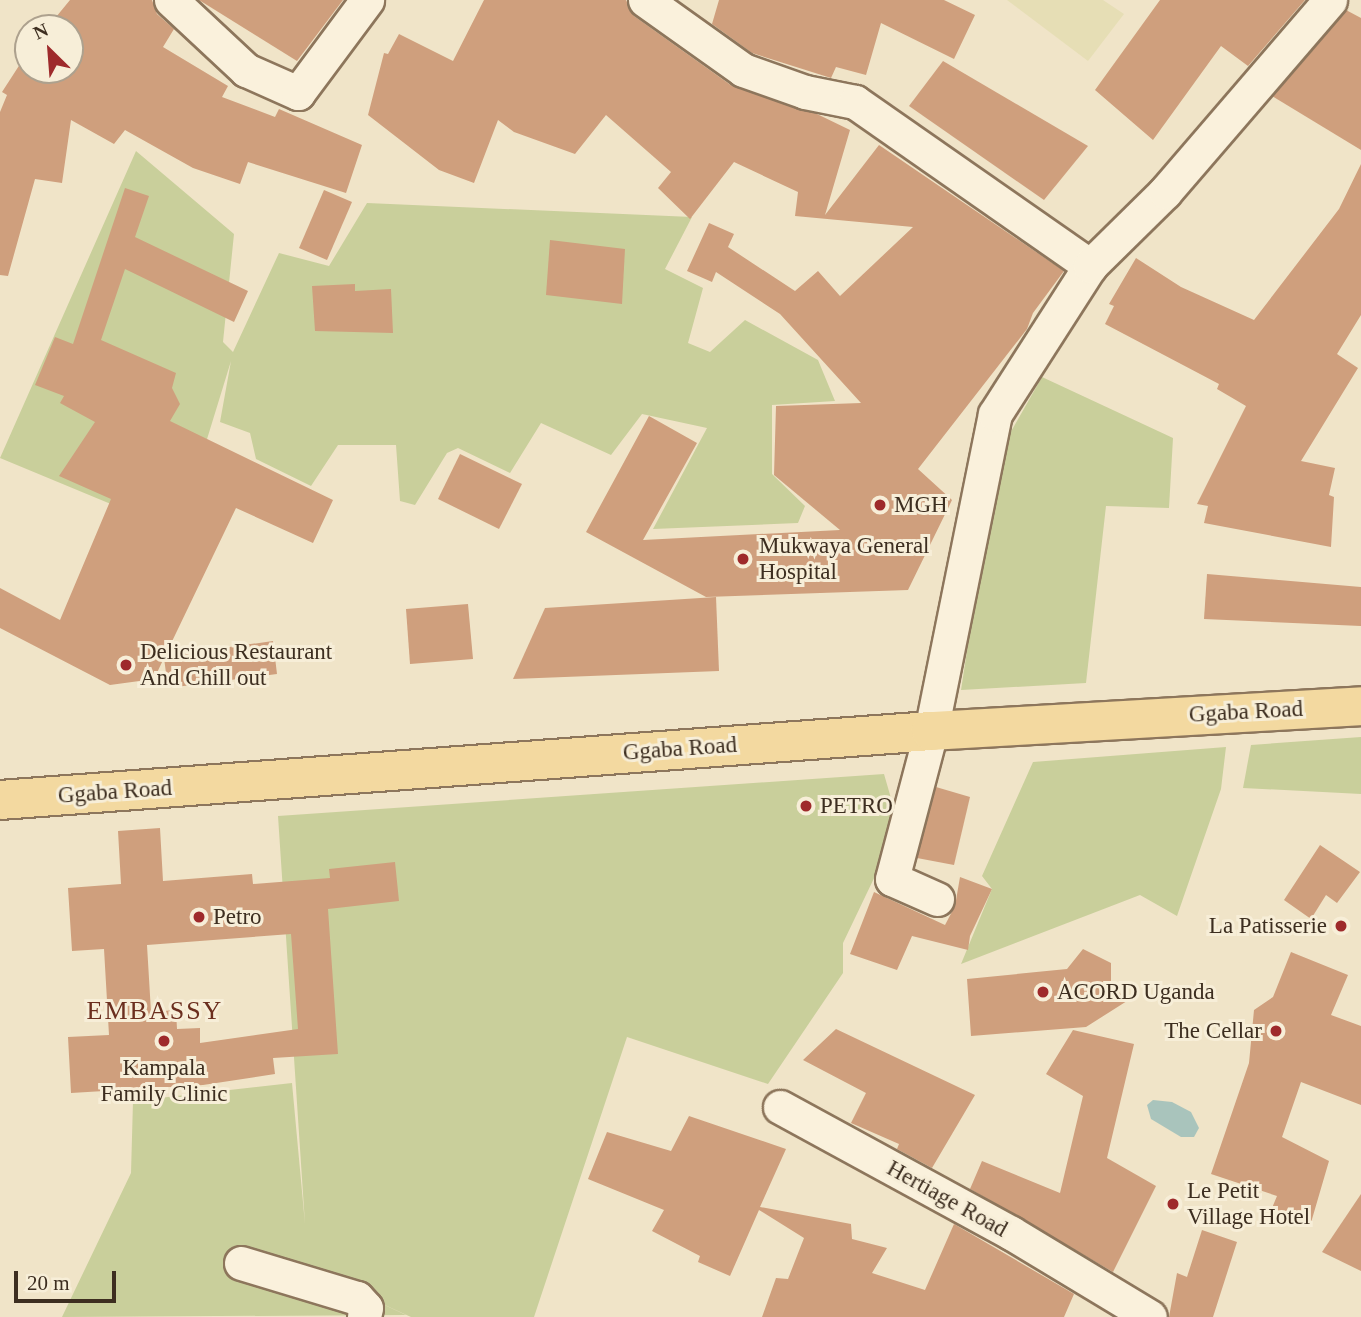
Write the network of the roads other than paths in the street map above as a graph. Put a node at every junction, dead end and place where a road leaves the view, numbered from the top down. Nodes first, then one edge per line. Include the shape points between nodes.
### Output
1 (171, 0) edge
2 (367, 0) edge
3 (645, 0) edge
4 (1330, 0) edge
5 (1090, 266) junction
6 (1361, 706) edge
7 (931, 731) junction
8 (0, 800) edge
9 (937, 899) dead end
10 (780, 1107) dead end
11 (241, 1263) dead end
12 (1103, 1305) edge
13 (364, 1317) edge
14 (1150, 1317) edge

1 - 2 street via 246,70 298,93
3 - 5 street via 743,70 805,92 855,102
4 - 5 street via 1165,192
5 - 7 street via 995,414
6 - 7 main road, Ggaba Road
7 - 8 main road, Ggaba Road
7 - 9 street via 892,879
10 - 12 street, Hertiage Road
11 - 13 street via 358,1298 366,1308
12 - 14 street, Hertiage Road

